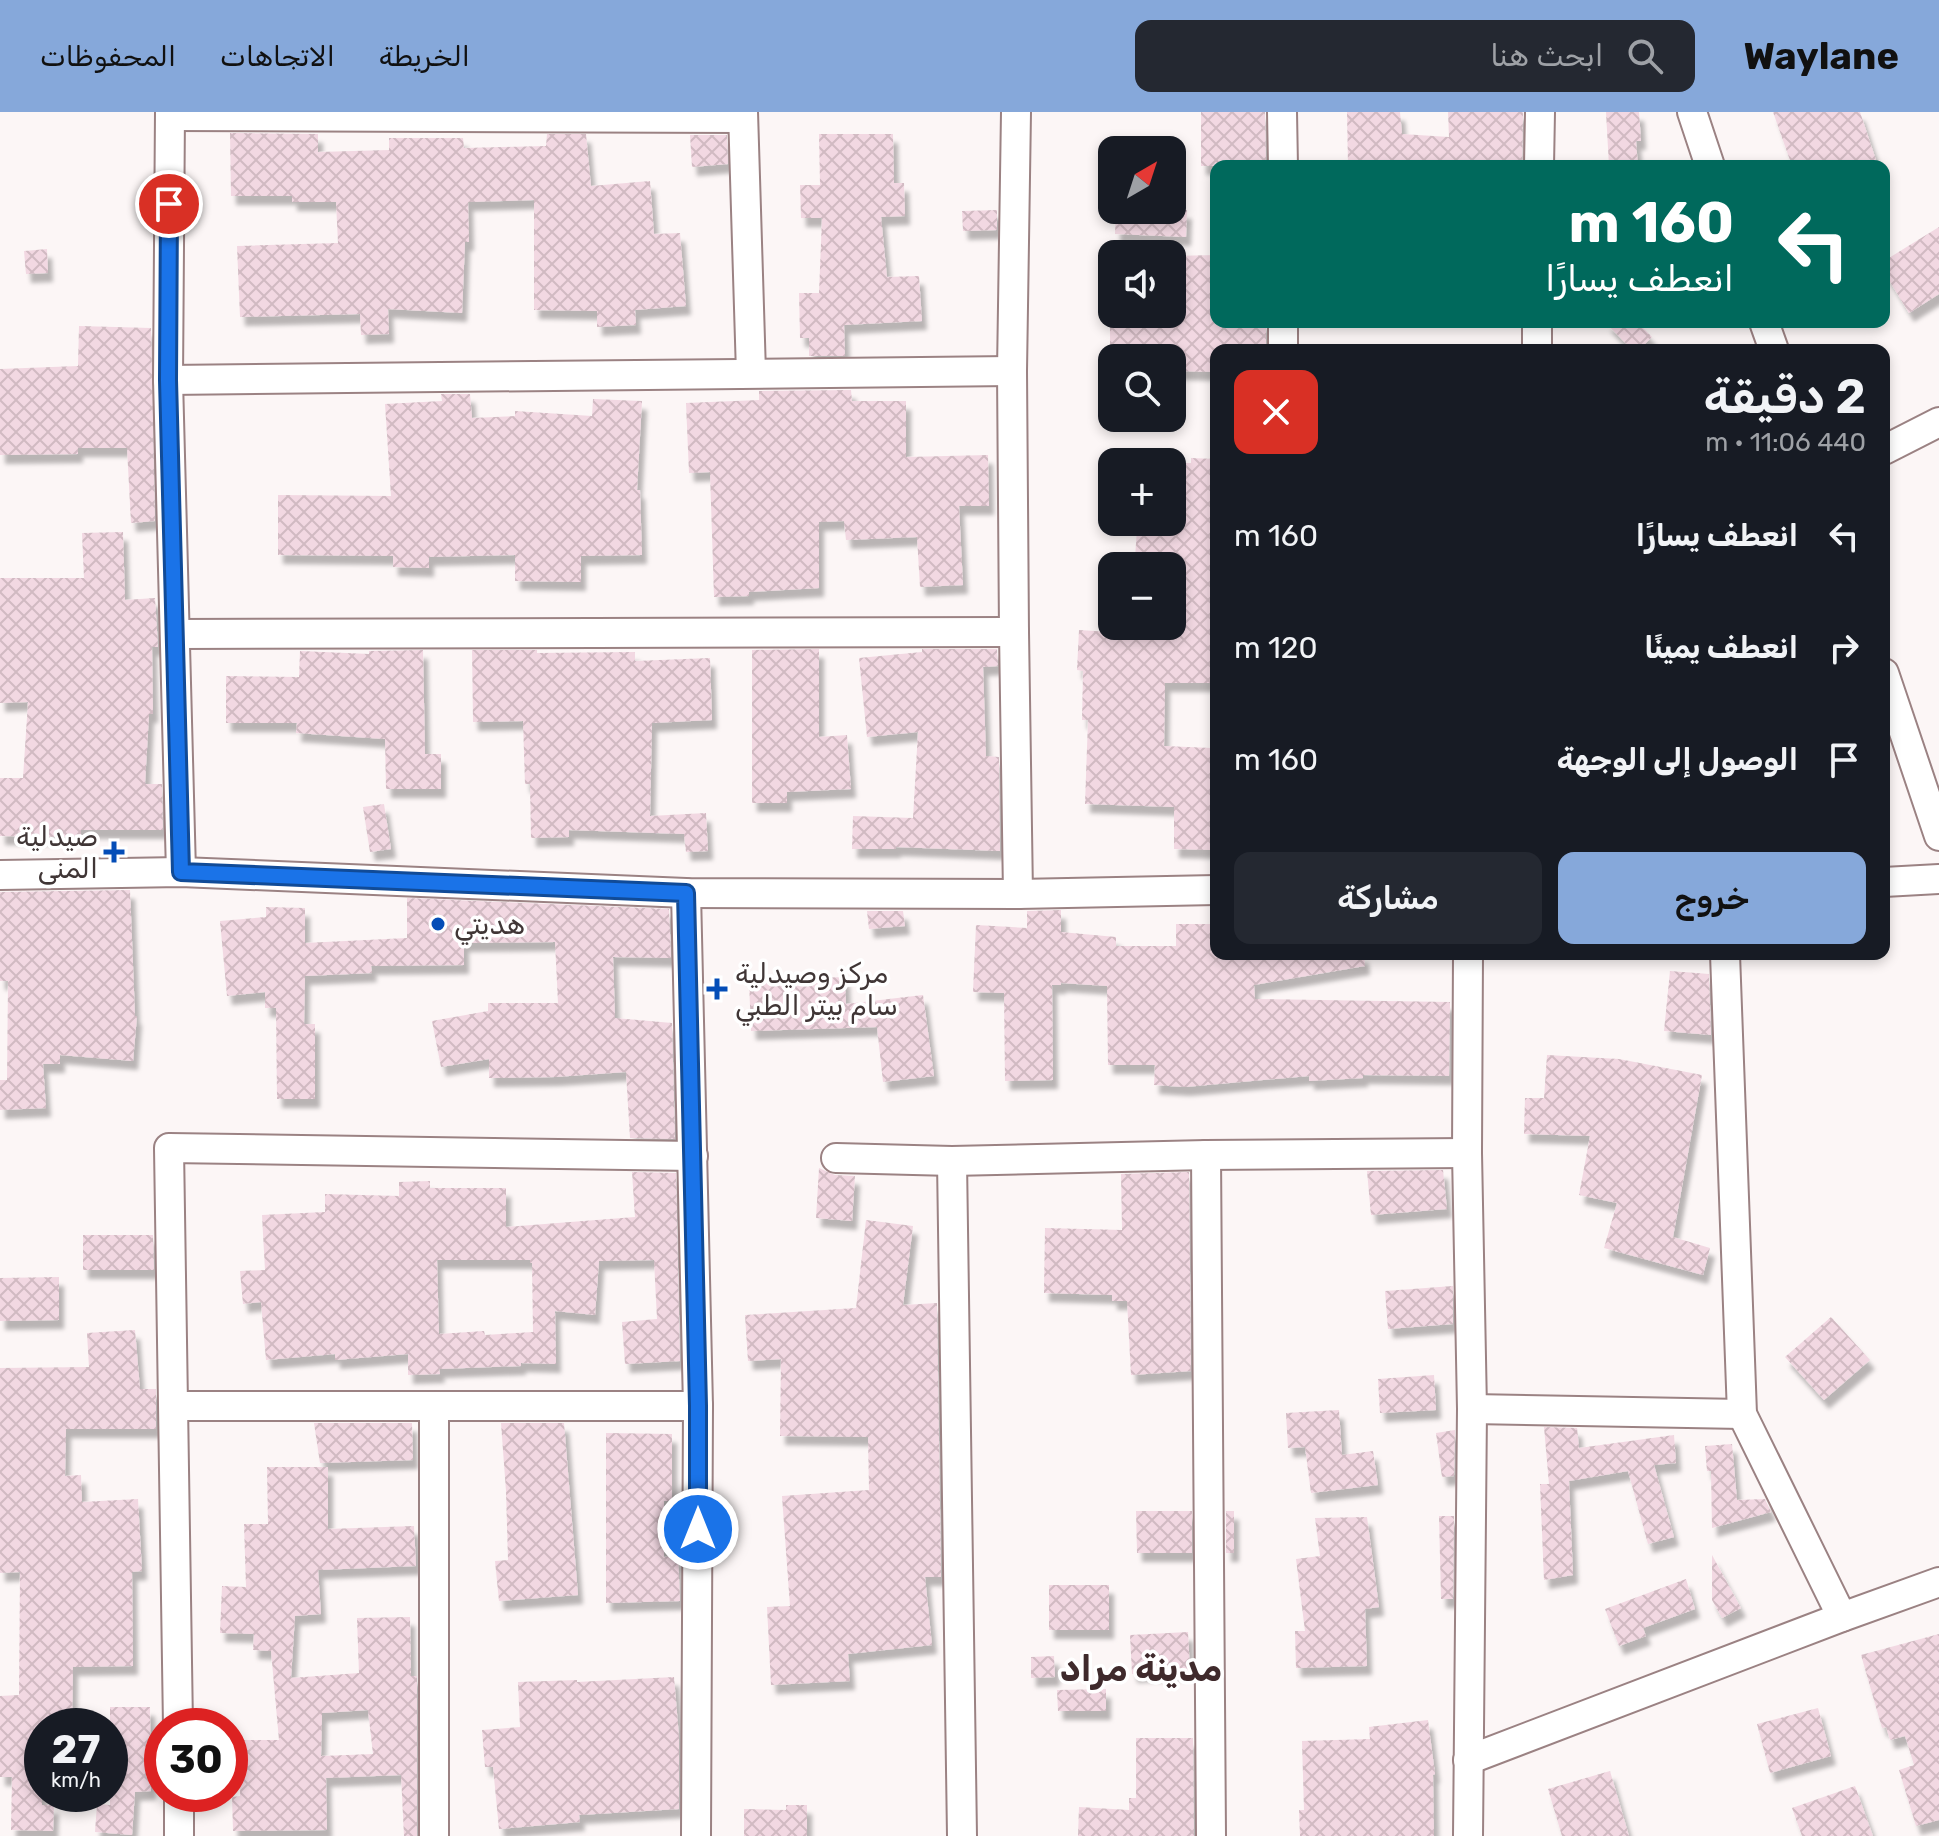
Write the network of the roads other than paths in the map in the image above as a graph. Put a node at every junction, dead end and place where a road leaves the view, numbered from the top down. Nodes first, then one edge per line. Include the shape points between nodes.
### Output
1 (1016, 112) edge
2 (1282, 112) edge
3 (1540, 112) edge
4 (1692, 112) edge
5 (170, 114) edge
6 (743, 115) edge
7 (1283, 160) edge
8 (1539, 160) edge
9 (1708, 160) edge
10 (1012, 371) junction
11 (751, 373) junction
12 (168, 380) junction
13 (1939, 422) edge
14 (1890, 447) edge
15 (1014, 632) junction
16 (175, 634) junction
17 (1890, 691) edge
18 (1939, 836) edge
19 (181, 872) junction
20 (0, 875) edge
21 (1939, 879) edge
22 (1890, 882) edge
23 (1210, 890) edge
24 (686, 893) junction
25 (1018, 894) junction
26 (1468, 960) edge
27 (1725, 960) edge
28 (1467, 1153) junction
29 (1206, 1155) junction
30 (693, 1156) junction
31 (836, 1158) dead end
32 (952, 1161) junction
33 (174, 1406) junction
34 (434, 1406) junction
35 (698, 1406) junction
36 (1472, 1409) junction
37 (1742, 1414) junction
38 (1939, 1582) edge
39 (1842, 1617) junction
40 (178, 1708) edge
41 (1468, 1760) junction
42 (179, 1812) edge
43 (179, 1836) edge
44 (434, 1836) edge
45 (696, 1836) edge
46 (962, 1836) edge
47 (1211, 1836) edge
48 (1468, 1836) edge

1 - 10 street
2 - 7 street
3 - 8 street
4 - 9 street
5 - 6 street
5 - 12 street
6 - 11 street
10 - 11 street
10 - 15 street
11 - 12 street
12 - 16 street
13 - 14 street
15 - 16 street
15 - 25 street
16 - 19 street
17 - 18 street
19 - 20 street
19 - 24 street
21 - 22 street
23 - 25 street
24 - 25 street
24 - 30 street
26 - 28 street
27 - 37 street
28 - 29 street
28 - 36 street
29 - 32 street
29 - 47 street
30 - 33 street via 169,1148
30 - 35 street
31 - 32 street
32 - 46 street
33 - 34 street
33 - 40 street
34 - 35 street
34 - 44 street
35 - 45 street
36 - 37 street
36 - 41 street
37 - 39 street
38 - 39 street
39 - 41 street
41 - 48 street
42 - 43 street

